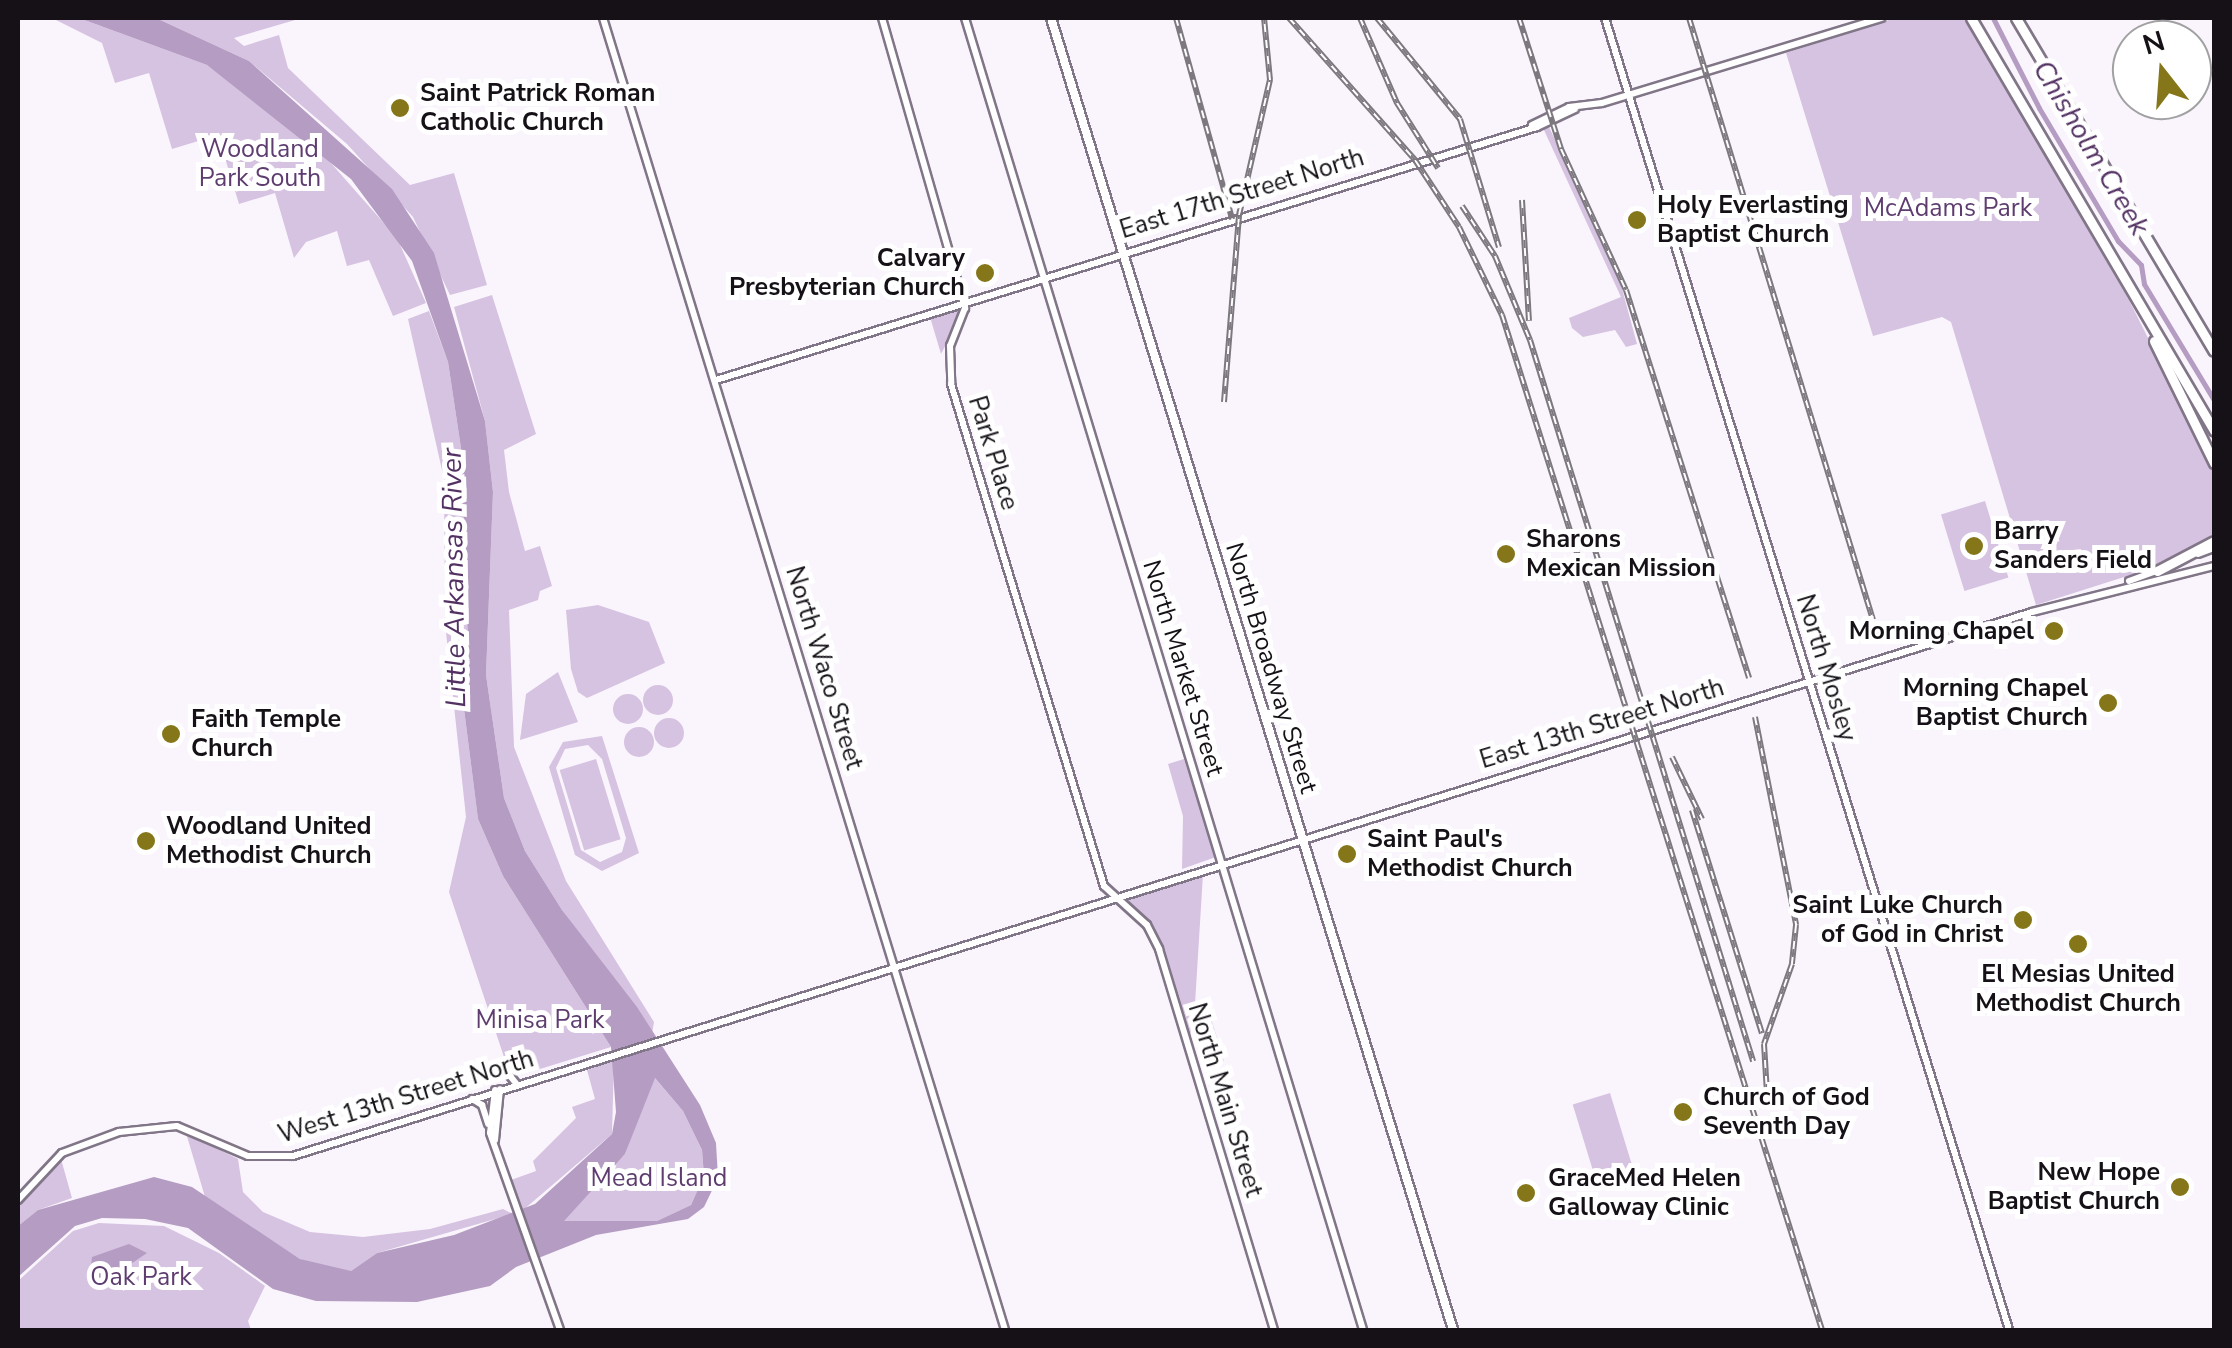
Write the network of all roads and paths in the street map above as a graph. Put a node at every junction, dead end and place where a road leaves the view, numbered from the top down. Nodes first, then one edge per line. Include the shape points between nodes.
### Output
1 (603, 18) edge
2 (882, 18) edge
3 (966, 18) edge
4 (1051, 18) edge
5 (1605, 18) edge
6 (1881, 18) edge
7 (1971, 18) edge
8 (2016, 18) edge
9 (1630, 95) junction
10 (1124, 252) junction
11 (1044, 276) junction
12 (2129, 288) junction
13 (2184, 299) junction
14 (964, 302) junction
15 (2214, 341) edge
16 (2214, 351) edge
17 (716, 380) junction
18 (2214, 431) edge
19 (2213, 459) edge
20 (2214, 545) edge
21 (2214, 566) edge
22 (2157, 571) joint
23 (2104, 592) junction
24 (1809, 681) junction
25 (1302, 837) junction
26 (1221, 863) junction
27 (1111, 898) junction
28 (894, 965) junction
29 (502, 1066) dead end
30 (517, 1084) junction
31 (498, 1090) junction
32 (471, 1098) junction
33 (490, 1134) junction
34 (496, 1147) junction
35 (18, 1200) edge
36 (560, 1330) edge
37 (1005, 1330) edge
38 (1274, 1330) edge
39 (1363, 1330) edge
40 (1453, 1330) edge
41 (2009, 1330) edge

1 - 17 street, North Waco Street
2 - 14 street
3 - 11 street, North Market Street
4 - 10 main road, North Broadway Street
5 - 9 street, North Mosley
6 - 9 street, East 17th Street North
7 - 12 highway
8 - 13 highway
9 - 10 street, East 17th Street North
9 - 24 street, North Mosley
10 - 11 street, East 17th Street North
10 - 25 main road, North Broadway Street
11 - 14 street, East 17th Street North
11 - 26 street, North Market Street
12 - 18 highway
12 - 19 highway
13 - 15 highway
13 - 16 highway
14 - 17 street, East 17th Street North
14 - 27 street, Park Place via 964,322 950,346 951,384
17 - 28 street, North Waco Street
20 - 22 highway
21 - 23 street, East 13th Street North
22 - 23 street, East 13th Street North
23 - 24 street, East 13th Street North
24 - 25 street, East 13th Street North
24 - 41 street, North Mosley
25 - 26 street, East 13th Street North
25 - 40 main road, North Broadway Street
26 - 27 street, East 13th Street North
26 - 39 street, North Market Street
27 - 28 street, West 13th Street North
27 - 38 street, North Main Street via 1147,925 1159,949
28 - 30 street, West 13th Street North
28 - 37 street, North Waco Street
29 - 30 street
30 - 31 street, West 13th Street North
31 - 32 street, West 13th Street North
31 - 33 street
31 - 34 street
32 - 33 street via 482,1105
32 - 35 street, West 13th Street North via 278,1159 248,1156 177,1126 138,1128 62,1152
33 - 34 street
34 - 36 street

